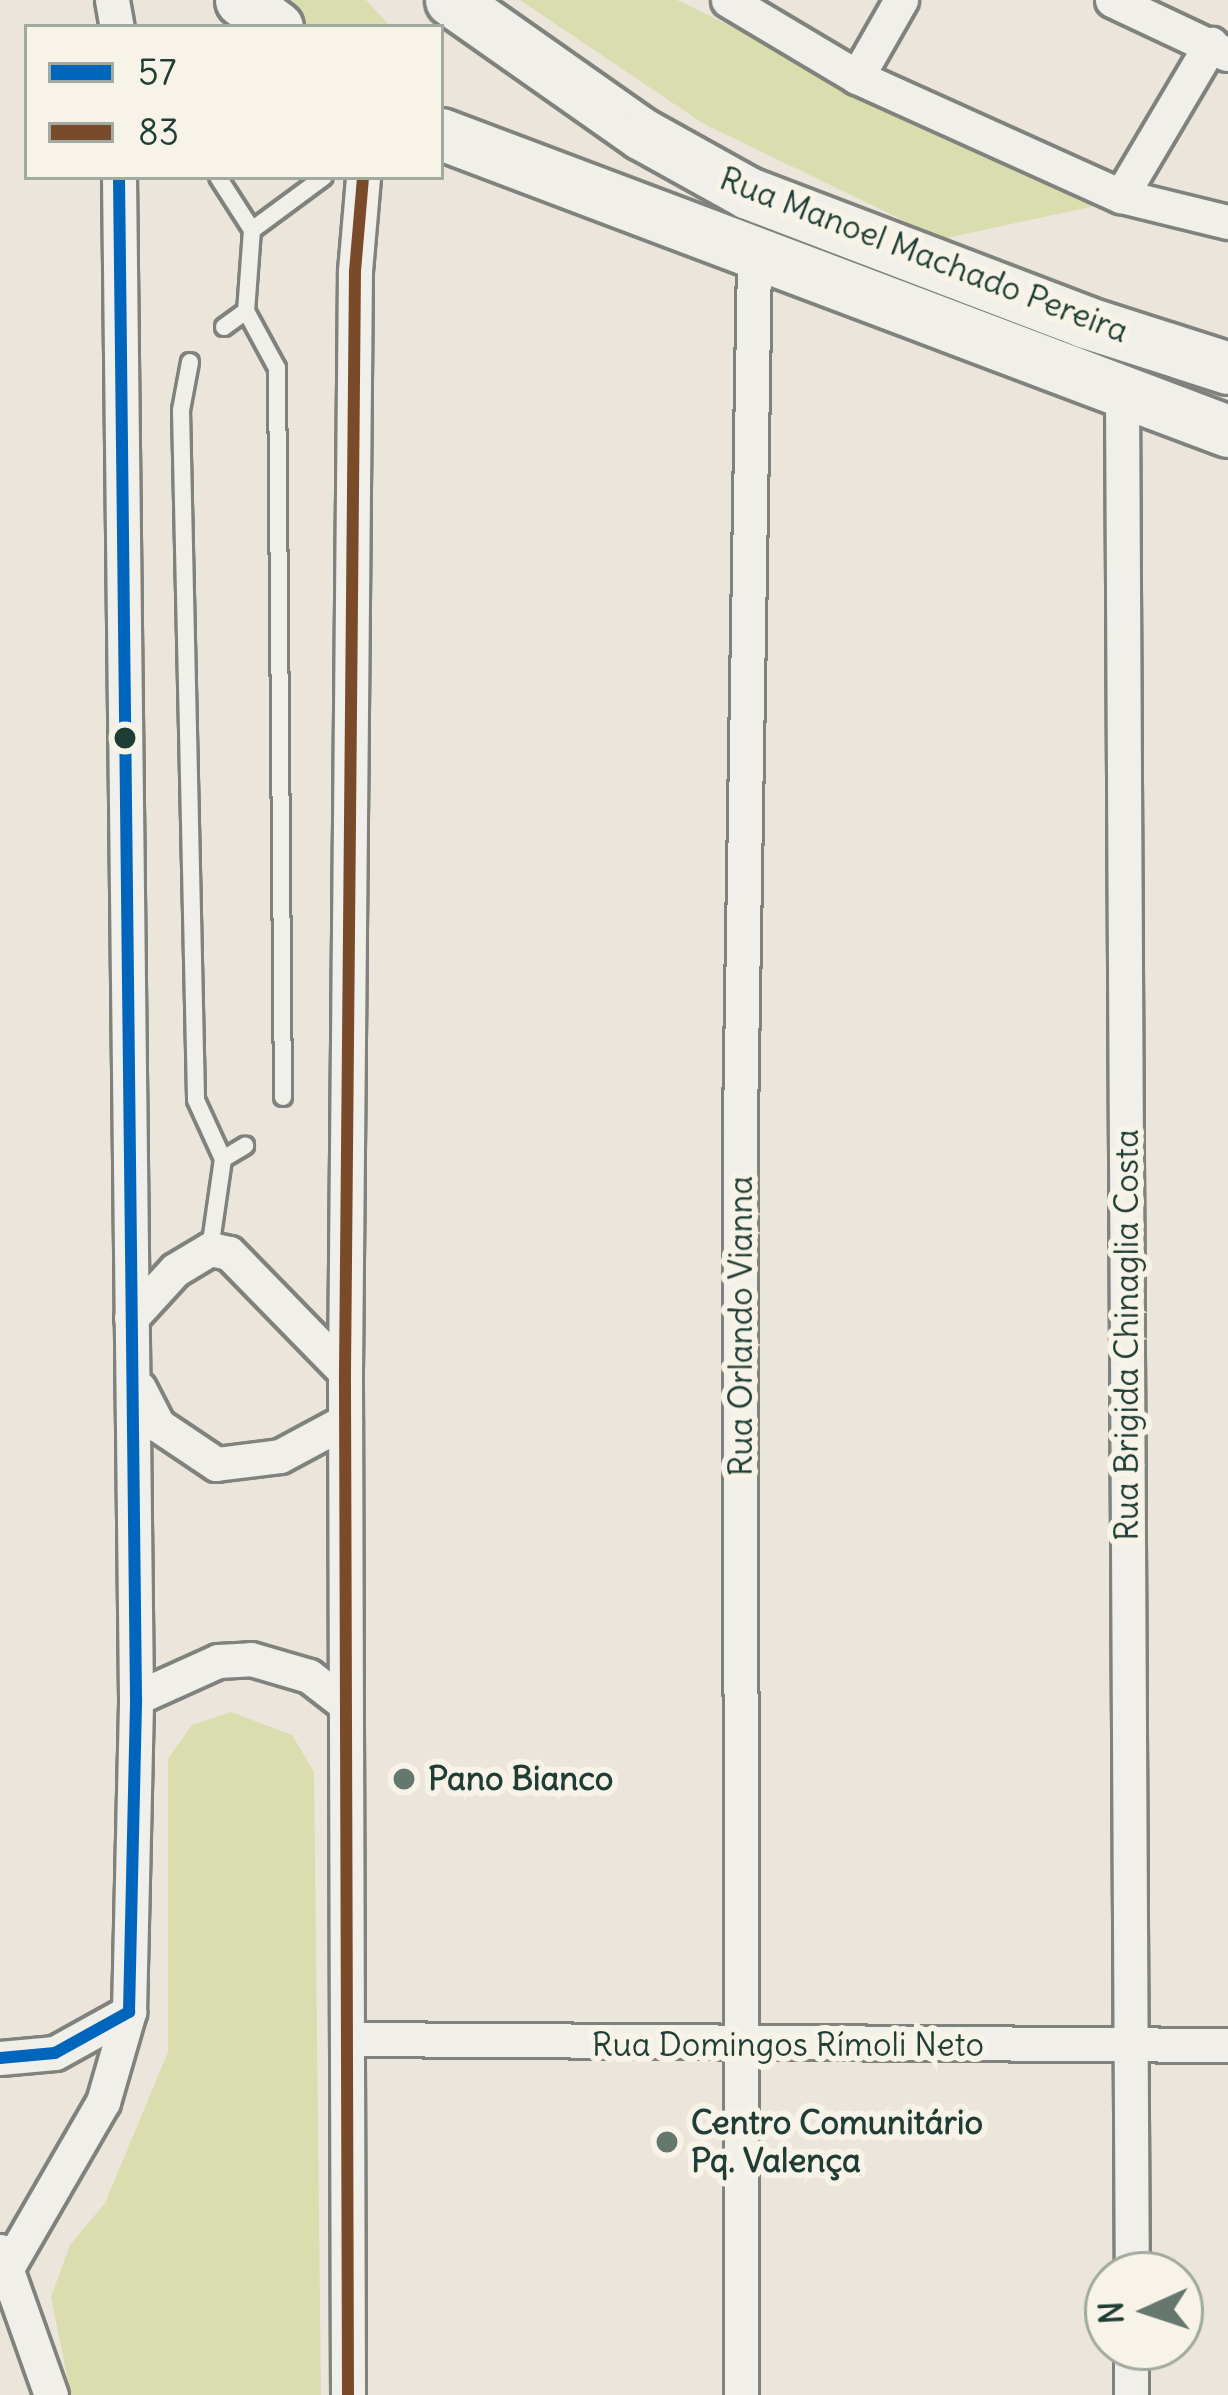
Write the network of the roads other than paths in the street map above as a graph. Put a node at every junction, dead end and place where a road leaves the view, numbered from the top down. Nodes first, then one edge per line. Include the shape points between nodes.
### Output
1 (241, 0) edge
2 (451, 0) edge
3 (728, 0) edge
4 (901, 0) edge
5 (1112, 0) edge
6 (273, 24) edge
7 (1219, 50) edge
8 (857, 76) junction
9 (444, 135) edge
10 (119, 180) edge
11 (220, 180) edge
12 (320, 180) edge
13 (363, 180) edge
14 (1121, 196) junction
15 (1228, 223) edge
16 (252, 230) junction
17 (754, 256) junction
18 (245, 311) junction
19 (224, 327) dead end
20 (190, 362) dead end
21 (1228, 368) edge
22 (1122, 394) junction
23 (1228, 431) edge
24 (283, 1097) dead end
25 (245, 1146) dead end
26 (223, 1160) junction
27 (210, 1249) junction
28 (131, 1318) junction
29 (345, 1372) junction
30 (134, 1379) junction
31 (345, 1421) junction
32 (136, 1698) junction
33 (345, 1704) junction
34 (129, 2012) junction
35 (349, 2039) junction
36 (1228, 2045) edge
37 (1132, 2046) junction
38 (741, 2047) junction
39 (0, 2058) edge
40 (1132, 2251) edge
41 (3, 2259) edge
42 (51, 2395) edge
43 (349, 2395) edge
44 (741, 2395) edge

1 - 6 main road
2 - 21 main road, Rua Manoel Machado Pereira via 642,134 748,193
3 - 8 street
4 - 8 street
5 - 7 street
7 - 14 street
8 - 14 street
9 - 17 main road, Rua Manoel Machado Pereira
10 - 28 street
11 - 16 lane
12 - 16 lane
13 - 29 street via 355,271
14 - 15 street
16 - 18 lane
17 - 22 main road, Rua Manoel Machado Pereira
17 - 38 street, Rua Orlando Vianna via 740,1121
18 - 19 lane
18 - 24 lane via 277,368
20 - 26 lane via 181,410 196,1100
22 - 23 main road, Rua Manoel Machado Pereira
22 - 37 street, Rua Brigida Chinaglia Costa
25 - 26 lane
26 - 27 lane
27 - 28 street via 160,1281
27 - 29 street via 242,1263
28 - 30 street
29 - 31 street
30 - 31 street via 158,1425 216,1464 280,1456
30 - 32 street
31 - 33 street
32 - 33 street via 218,1661 251,1659 309,1676
32 - 34 street
33 - 35 street
34 - 39 street via 55,2053
34 - 41 street via 103,2102
35 - 38 street, Rua Domingos Rímoli Neto
35 - 43 street
36 - 37 street, Rua Domingos Rímoli Neto
37 - 38 street, Rua Domingos Rímoli Neto
37 - 40 street, Rua Brigida Chinaglia Costa
38 - 44 street, Rua Orlando Vianna
41 - 42 street

